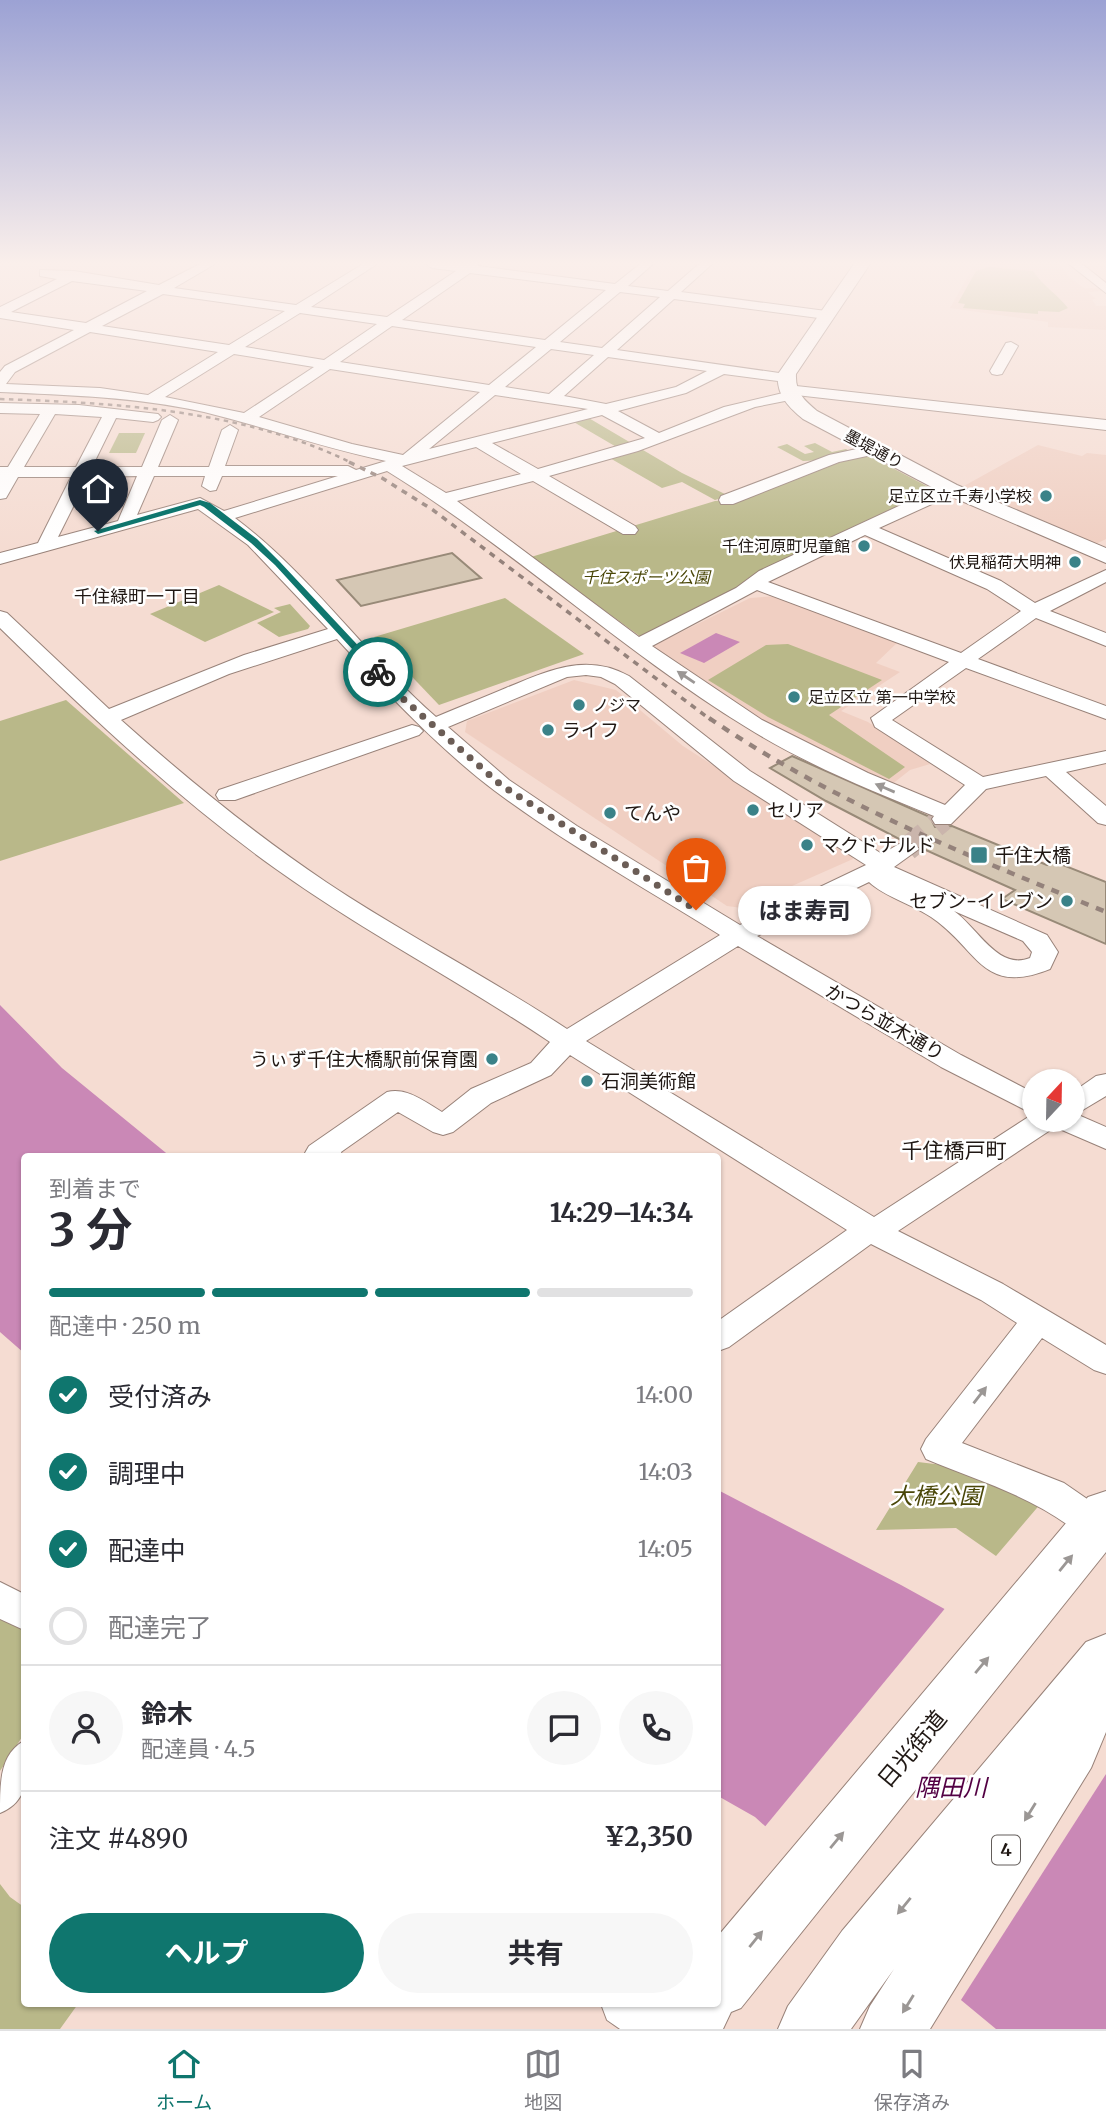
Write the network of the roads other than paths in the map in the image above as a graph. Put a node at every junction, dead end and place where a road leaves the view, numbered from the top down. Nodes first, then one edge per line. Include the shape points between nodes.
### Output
1 (30, 359) edge
2 (215, 359) edge
3 (293, 359) edge
4 (335, 359) edge
5 (530, 359) edge
6 (598, 359) edge
7 (647, 359) edge
8 (803, 359) edge
9 (1004, 359) edge
10 (327, 364) junction
11 (722, 369) junction
12 (997, 371) dead end
13 (0, 385) edge
14 (788, 388) junction
15 (492, 390) junction
16 (151, 399) junction
17 (552, 399) junction
18 (0, 408) edge
19 (603, 408) junction
20 (50, 409) junction
21 (111, 413) junction
22 (248, 418) junction
23 (1106, 425) edge
24 (224, 429) joint
25 (657, 438) junction
26 (479, 442) junction
27 (875, 450) junction
28 (312, 455) dead end
29 (282, 458) junction
30 (397, 462) junction
31 (215, 471) junction
32 (6, 472) edge
33 (82, 472) junction
34 (148, 472) junction
35 (350, 472) junction
36 (537, 475) junction
37 (950, 489) junction
38 (0, 494) edge
39 (444, 499) junction
40 (727, 500) dead end
41 (272, 502) junction
42 (200, 503) junction
43 (222, 517) junction
44 (125, 524) junction
45 (863, 528) junction
46 (629, 530) dead end
47 (45, 546) junction
48 (1106, 556) edge
49 (0, 559) edge
50 (1106, 575) edge
51 (754, 583) junction
52 (1034, 611) junction
53 (0, 617) edge
54 (341, 632) junction
55 (1106, 640) edge
56 (638, 645) junction
57 (963, 661) junction
58 (1106, 713) edge
59 (107, 718) junction
60 (434, 724) junction
61 (412, 731) dead end
62 (1106, 757) edge
63 (1049, 768) junction
64 (979, 784) junction
65 (227, 795) dead end
66 (1106, 818) edge
67 (907, 849) tunnel mouth
68 (879, 867) junction
69 (738, 935) junction
70 (567, 1041) junction
71 (1106, 1083) edge
72 (1085, 1097) edge
73 (1022, 1099) edge
74 (1085, 1130) edge
75 (1026, 1132) edge
76 (1106, 1139) edge
77 (318, 1153) edge
78 (872, 1231) junction
79 (1037, 1320) junction
80 (721, 1336) edge
81 (1106, 1361) edge
82 (1101, 1519) edge
83 (0, 1599) edge
84 (21, 1611) edge
85 (1106, 1662) edge
86 (21, 1764) edge
87 (0, 1793) edge
88 (721, 1981) edge
89 (627, 2007) edge
90 (700, 2007) edge
91 (657, 2029) edge
92 (682, 2029) edge
93 (811, 2029) edge
94 (893, 2029) edge

1 - 13 street via 10,369
2 - 16 street
3 - 10 street
4 - 10 street
5 - 15 street
6 - 17 street
7 - 11 street
8 - 14 main road
9 - 12 street
10 - 15 street
10 - 22 street
11 - 14 street
11 - 19 street via 681,390
13 - 16 street
14 - 23 street
14 - 25 street via 774,398
14 - 27 main road, 墨堤通り via 810,415
15 - 17 street
15 - 30 street
16 - 22 street
17 - 19 street
18 - 20 street
19 - 25 street
19 - 26 street
20 - 21 street
20 - 32 street
21 - 33 street
21 - 34 street via 176,421
22 - 30 street
24 - 29 street
24 - 31 street
25 - 36 street
26 - 30 street
26 - 36 street
27 - 37 main road, 墨堤通り
27 - 40 street via 835,458
28 - 35 street
29 - 31 street
29 - 35 street
29 - 41 street
30 - 35 street
30 - 39 street
31 - 34 street
31 - 42 street
32 - 33 street
32 - 38 street
33 - 34 street
33 - 47 street
34 - 44 street
35 - 41 street via 345,480
36 - 39 street
36 - 46 street
37 - 45 street
37 - 48 main road, 墨堤通り
39 - 56 street
41 - 43 street
42 - 43 street
42 - 44 street
43 - 54 street, かつら並木通り via 278,564
44 - 47 street
45 - 51 street
45 - 52 street via 993,585
47 - 49 street
50 - 52 street
51 - 56 street
51 - 57 street
52 - 55 street
52 - 57 street
53 - 59 street
54 - 59 street via 237,662
54 - 60 street, かつら並木通り via 401,697
64 -> 56 street via 945,816 755,724
57 - 58 street
57 - 64 street via 881,718 882,723
59 - 70 street via 283,863
60 - 68 street via 562,673 601,670 622,680 742,776
60 - 69 street, かつら並木通り via 501,785
61 - 65 street
62 - 63 street
63 - 64 street
63 - 66 street
67 - 68 street
68 - 68 street via 1032,936 1045,951 1041,963 1019,969 988,960 954,922 879,879
68 - 69 street
69 - 70 street
69 - 73 street, かつら並木通り
70 - 77 street via 541,1069 481,1096 443,1125 397,1100
70 - 78 street
71 - 72 street
74 - 76 street
75 - 78 street
78 - 79 street
78 - 80 street
79 - 81 street
82 -> 79 street via 1052,1494 938,1449
88 -> 82 highway, 日光街道
83 - 84 street
85 -> 93 highway, 4 via 864,1954
85 -> 94 highway, 4 via 1070,1748
86 - 87 street
89 - 91 street
90 - 92 highway

